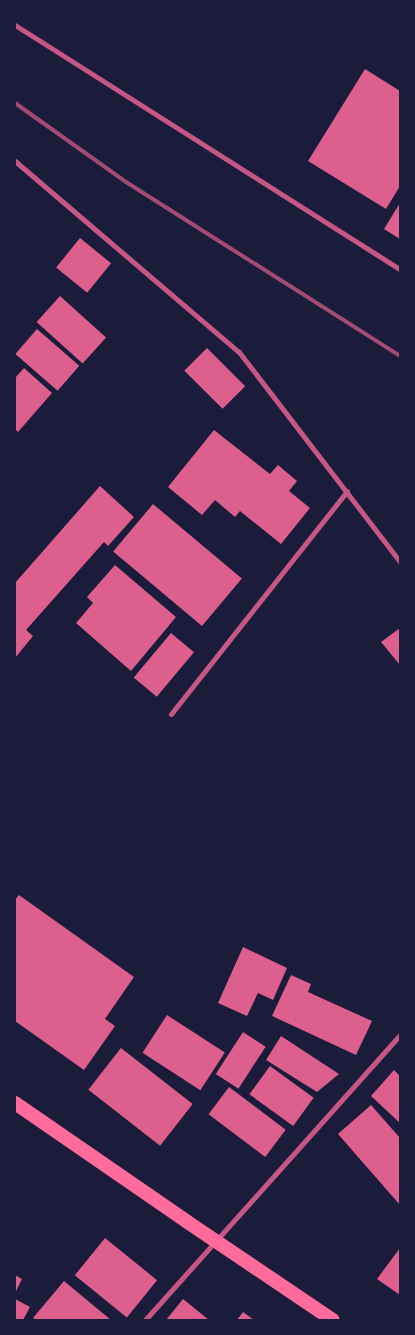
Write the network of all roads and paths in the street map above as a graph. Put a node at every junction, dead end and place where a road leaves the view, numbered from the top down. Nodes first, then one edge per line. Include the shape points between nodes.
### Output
1 (15, 25) edge
2 (15, 161) edge
3 (400, 269) edge
4 (347, 491) junction
5 (400, 562) edge
6 (171, 714) dead end
7 (400, 1035) edge
8 (15, 1102) edge
9 (215, 1241) junction
10 (145, 1320) edge
11 (333, 1320) edge

1 - 3 street
2 - 4 street via 239,352
4 - 5 street
4 - 6 street
7 - 9 street
8 - 9 highway
9 - 10 street
9 - 11 highway

